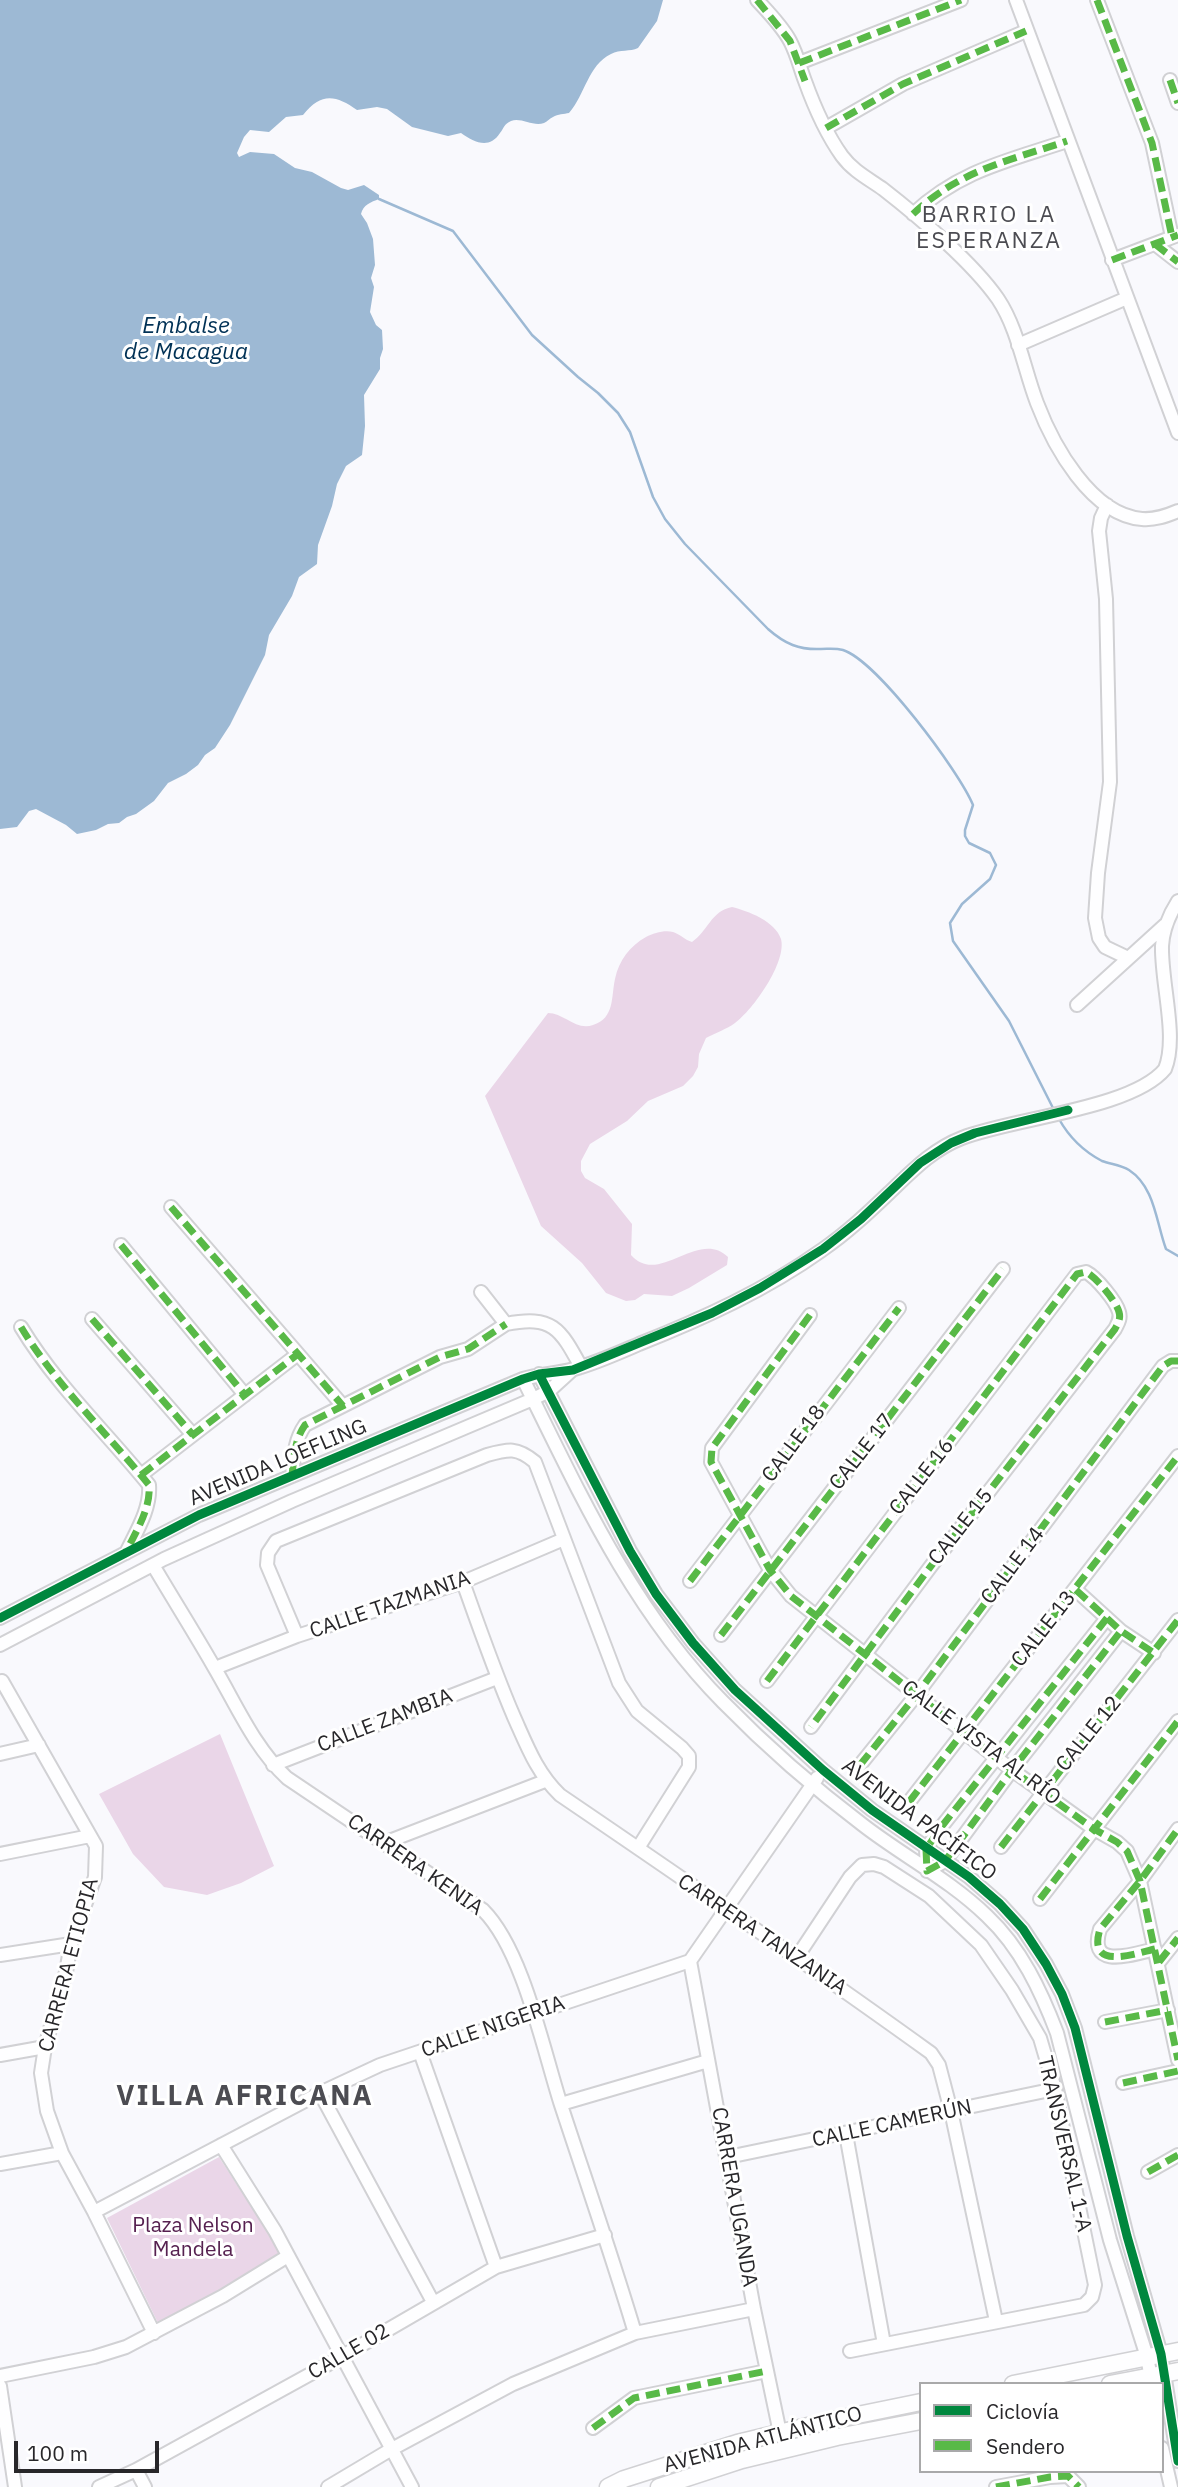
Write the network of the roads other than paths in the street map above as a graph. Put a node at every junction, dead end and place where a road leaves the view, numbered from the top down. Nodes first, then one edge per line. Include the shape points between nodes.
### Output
1 (757, 0) edge
2 (961, 0) edge
3 (1016, 0) edge
4 (1097, 0) edge
5 (1026, 31) junction
6 (799, 63) junction
7 (1170, 80) dead end
8 (1178, 103) edge
9 (826, 128) junction
10 (1067, 141) junction
11 (913, 214) junction
12 (1175, 236) edge
13 (1155, 244) junction
14 (1112, 260) junction
15 (1178, 262) edge
16 (1127, 298) junction
17 (1018, 345) junction
18 (1178, 433) edge
19 (1107, 505) junction
20 (1178, 511) edge
21 (1178, 901) edge
22 (1166, 925) junction
23 (1128, 958) junction
24 (1077, 1006) dead end
25 (171, 1207) dead end
26 (121, 1245) dead end
27 (1003, 1269) dead end
28 (481, 1292) dead end
29 (899, 1308) dead end
30 (810, 1315) dead end
31 (92, 1319) dead end
32 (506, 1324) junction
33 (21, 1327) dead end
34 (1115, 1329) joint
35 (298, 1354) junction
36 (1178, 1361) edge
37 (577, 1368) junction
38 (539, 1374) junction
39 (523, 1379) junction
40 (549, 1391) junction
41 (245, 1395) junction
42 (533, 1399) junction
43 (343, 1406) junction
44 (193, 1435) junction
45 (1178, 1456) edge
46 (141, 1475) junction
47 (292, 1476) junction
48 (739, 1517) junction
49 (564, 1539) junction
50 (126, 1553) junction
51 (153, 1565) junction
52 (770, 1570) junction
53 (690, 1581) dead end
54 (463, 1582) junction
55 (1076, 1590) junction
56 (816, 1615) junction
57 (0, 1618) edge
58 (1107, 1618) junction
59 (1178, 1620) edge
60 (1121, 1630) junction
61 (721, 1635) dead end
62 (297, 1636) junction
63 (0, 1645) edge
64 (865, 1653) junction
65 (1154, 1653) junction
66 (215, 1668) junction
67 (497, 1678) junction
68 (2, 1681) dead end
69 (767, 1681) dead end
70 (917, 1694) junction
71 (1178, 1721) edge
72 (811, 1727) dead end
73 (964, 1731) junction
74 (39, 1745) junction
75 (0, 1754) edge
76 (996, 1756) junction
77 (273, 1765) junction
78 (860, 1765) dead end
79 (823, 1770) junction
80 (1012, 1770) junction
81 (545, 1781) junction
82 (813, 1784) junction
83 (1043, 1791) junction
84 (909, 1802) dead end
85 (1094, 1829) junction
86 (1178, 1829) edge
87 (90, 1836) junction
88 (384, 1843) junction
89 (1001, 1847) dead end
90 (638, 1848) junction
91 (926, 1849) junction
92 (0, 1854) edge
93 (945, 1861) junction
94 (928, 1871) junction
95 (1140, 1881) junction
96 (1040, 1899) dead end
97 (725, 1910) junction
98 (1178, 1938) edge
99 (71, 1944) junction
100 (1155, 1949) junction
101 (0, 1955) edge
102 (797, 1957) junction
103 (690, 1961) junction
104 (1159, 1962) junction
105 (1168, 2010) junction
106 (533, 2014) junction
107 (1105, 2022) dead end
108 (45, 2047) junction
109 (421, 2052) junction
110 (0, 2055) edge
111 (1178, 2060) edge
112 (708, 2061) junction
113 (1178, 2071) edge
114 (1123, 2083) dead end
115 (1055, 2089) junction
116 (320, 2093) junction
117 (561, 2104) junction
118 (951, 2111) junction
119 (846, 2134) junction
120 (222, 2145) junction
121 (62, 2153) junction
122 (1178, 2155) edge
123 (728, 2157) junction
124 (0, 2164) edge
125 (1148, 2172) dead end
126 (1115, 2188) junction
127 (1099, 2198) junction
128 (94, 2211) junction
129 (605, 2235) junction
130 (288, 2256) junction
131 (496, 2267) junction
132 (433, 2302) junction
133 (754, 2309) junction
134 (996, 2321) junction
135 (154, 2333) junction
136 (635, 2333) junction
137 (884, 2344) junction
138 (850, 2351) dead end
139 (1178, 2351) edge
140 (1154, 2356) junction
141 (341, 2357) junction
142 (767, 2371) junction
143 (0, 2376) edge
144 (1161, 2376) edge
145 (1023, 2382) edge
146 (1123, 2382) edge
147 (0, 2386) edge
148 (1164, 2391) edge
149 (919, 2402) edge
150 (919, 2421) edge
151 (593, 2428) dead end
152 (780, 2433) junction
153 (390, 2450) junction
154 (1164, 2457) edge
155 (1178, 2461) edge
156 (136, 2470) junction
157 (15, 2487) edge
158 (99, 2487) edge
159 (145, 2487) edge
160 (328, 2487) edge
161 (412, 2487) edge
162 (608, 2487) edge
163 (659, 2487) edge
164 (996, 2487) edge
165 (1079, 2487) edge
166 (1171, 2487) edge

1 - 6 street via 782,29
2 - 6 street
3 - 5 street
4 - 12 street via 1149,135
5 - 9 street via 903,85
5 - 10 street
6 - 9 street
7 - 8 street
9 - 11 street via 848,163
10 - 11 street via 964,177 934,194
10 - 14 street
11 - 17 street via 987,284 1006,313
12 - 13 street
13 - 14 street
13 - 15 street
14 - 16 street
16 - 17 street
16 - 18 street
17 - 19 street via 1056,444 1077,475
19 - 20 street via 1141,519
19 - 23 street via 1099,531 1106,599 1110,782 1095,918 1105,947
21 - 22 street
22 - 23 street
22 - 37 street via 1163,957 1177,1035 1170,1063 1156,1078 1109,1100 951,1143 920,1163 854,1226 810,1258 699,1318
23 - 24 street
25 - 35 street
26 - 41 street
27 - 52 street, CALLE 17
28 - 32 street
29 - 48 street, CALLE 18
30 - 48 street, CALLE VISTA AL RÍO via 712,1448 711,1462
31 - 44 street
32 - 37 street via 530,1319 556,1329 570,1346
32 - 43 street via 468,1349 440,1357
33 - 46 street via 61,1383
34 - 56 street, CALLE 16 via 1119,1311 1094,1276 1077,1274
34 - 64 street, CALLE 15
35 - 41 street
35 - 43 street
36 - 70 street, CALLE 14 via 1163,1366
37 - 38 street, AVENIDA LOEFLING
37 - 40 street, AVENIDA LOEFLING
38 - 39 street, AVENIDA LOEFLING
38 - 40 street, AVENIDA PACÍFICO
39 - 42 street, AVENIDA PACÍFICO
39 - 47 street, AVENIDA LOEFLING
40 - 42 street, AVENIDA LOEFLING
40 - 79 street, AVENIDA PACÍFICO via 602,1500 656,1594 735,1690
41 - 44 street
42 - 51 street, AVENIDA LOEFLING
42 - 82 street, AVENIDA PACÍFICO via 642,1604 723,1702
43 - 47 street via 305,1425 295,1447
44 - 46 street
45 - 55 street, CALLE 13
46 - 50 street via 150,1496
47 - 50 street, AVENIDA LOEFLING via 198,1515
48 - 52 street, CALLE VISTA AL RÍO
48 - 53 street, CALLE 18
49 - 54 street, CALLE TAZMANIA
49 - 62 street via 535,1462 523,1452 487,1455 276,1541 268,1552 267,1565
49 - 90 street via 626,1697 636,1712 689,1756 689,1767
50 - 57 street, AVENIDA LOEFLING
51 - 63 street, AVENIDA LOEFLING
51 - 66 street, CARRERA KENIA
52 - 56 street, CALLE VISTA AL RÍO
52 - 61 street, CALLE 17
54 - 62 street, CALLE TAZMANIA
54 - 67 street, CARRERA TANZANIA
55 - 58 street
55 - 73 street, CALLE 13
56 - 64 street, CALLE VISTA AL RÍO
56 - 69 street, CALLE 16
58 - 60 street
58 - 76 street
59 - 65 street, CALLE 12
60 - 65 street
60 - 80 street
62 - 66 street, CALLE TAZMANIA
64 - 70 street, CALLE VISTA AL RÍO
64 - 72 street, CALLE 15
65 - 83 street, CALLE 12
66 - 77 street, CARRERA KENIA
67 - 77 street, CALLE ZAMBIA
67 - 81 street, CARRERA TANZANIA
68 - 74 street, CARRERA ETIOPIA
70 - 73 street, CALLE VISTA AL RÍO
70 - 78 street, CALLE 14
71 - 85 street
73 - 76 street, CALLE VISTA AL RÍO
73 - 84 street, CALLE 13
74 - 75 street
74 - 87 street, CARRERA ETIOPIA
76 - 80 street, CALLE VISTA AL RÍO
76 - 91 street
77 - 88 street, CARRERA KENIA
79 - 82 street
79 - 91 street, AVENIDA PACÍFICO
80 - 83 street, CALLE VISTA AL RÍO
80 - 93 street
81 - 88 street
81 - 90 street, CARRERA TANZANIA
82 - 94 street, AVENIDA PACÍFICO
82 - 97 street
83 - 85 street, CALLE VISTA AL RÍO
83 - 89 street, CALLE 12
85 - 95 street, CALLE VISTA AL RÍO via 1127,1851
85 - 96 street
86 - 95 street
87 - 92 street
87 - 99 street, CARRERA ETIOPIA via 96,1846 95,1877
88 - 106 street, CARRERA KENIA via 495,1922
90 - 97 street, CARRERA TANZANIA
91 - 93 street, AVENIDA PACÍFICO
91 - 94 street
93 - 94 street
93 - 126 street, AVENIDA PACÍFICO via 1000,1904 1023,1929 1062,1994
94 - 127 street, AVENIDA PACÍFICO via 988,1916 1035,1983 1057,2033
95 - 100 street, CALLE VISTA AL RÍO
95 - 100 street via 1100,1929 1099,1949 1114,1958
97 - 102 street, CARRERA TANZANIA
97 - 103 street
98 - 104 street
99 - 101 street
99 - 108 street, CARRERA ETIOPIA
100 - 104 street, CALLE VISTA AL RÍO
102 - 115 street, TRANSVERSAL 1-A via 850,1877 862,1865 884,1867 929,1896 981,1945 1040,2038
102 - 118 street, CARRERA TANZANIA via 931,2053 939,2065
103 - 106 street, CALLE NIGERIA
103 - 112 street, CARRERA UGANDA
104 - 105 street, CALLE VISTA AL RÍO
105 - 107 street
105 - 111 street, CALLE VISTA AL RÍO
106 - 109 street, CALLE NIGERIA
106 - 117 street, CARRERA KENIA
108 - 110 street
108 - 121 street, CARRERA ETIOPIA via 41,2073 47,2111
109 - 116 street, CALLE NIGERIA
109 - 131 street
112 - 117 street
112 - 123 street, CARRERA UGANDA
113 - 114 street
115 - 118 street, CALLE CAMERÚN
115 - 134 street, TRANSVERSAL 1-A via 1095,2285 1092,2297 1084,2305
116 - 120 street, CALLE NIGERIA
116 - 132 street
117 - 129 street, CARRERA KENIA
118 - 119 street, CALLE CAMERÚN
118 - 134 street, CARRERA TANZANIA
119 - 123 street, CALLE CAMERÚN
119 - 137 street
120 - 128 street, CALLE NIGERIA
120 - 130 street
121 - 124 street
121 - 128 street, CARRERA ETIOPIA
122 - 125 street
123 - 133 street, CARRERA UGANDA
126 - 127 street
126 - 140 street, AVENIDA PACÍFICO
127 - 140 street, AVENIDA PACÍFICO via 1110,2241
128 - 135 street, CARRERA ETIOPIA
129 - 131 street, CALLE 02
129 - 136 street, CARRERA KENIA
130 - 135 street
130 - 141 street
131 - 132 street, CALLE 02
132 - 141 street, CALLE 02
133 - 136 street
133 - 142 street, CARRERA UGANDA
134 - 137 street
135 - 143 street via 94,2357
136 - 153 street via 513,2384
137 - 138 street
139 - 140 main road
140 - 144 street
140 - 145 main road
141 - 153 street
141 - 156 street, CALLE 02
142 - 151 street via 634,2399
142 - 152 street, CARRERA UGANDA
144 - 146 main road
147 - 157 street
148 - 155 street
149 - 152 main road, AVENIDA ATLÁNTICO
150 - 163 main road, AVENIDA ATLÁNTICO via 742,2460
152 - 162 main road, AVENIDA ATLÁNTICO
153 - 160 street
153 - 161 street
154 - 166 street
156 - 158 street, CALLE 02
156 - 159 street
164 - 165 street via 1068,2476

